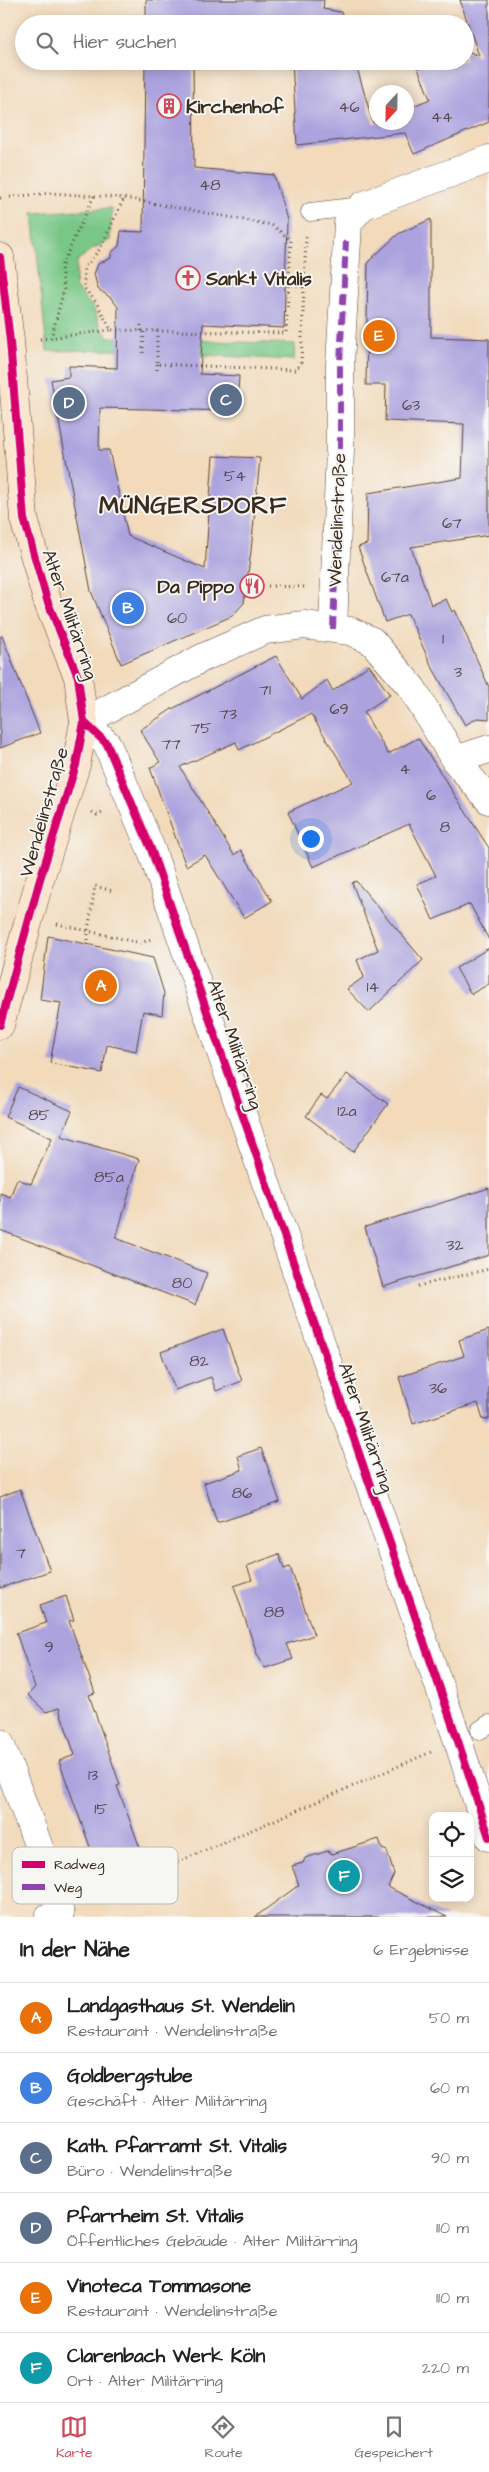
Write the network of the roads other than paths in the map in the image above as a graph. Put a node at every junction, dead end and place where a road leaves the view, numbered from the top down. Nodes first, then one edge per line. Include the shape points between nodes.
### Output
1 (489, 159) edge
2 (362, 206) junction
3 (310, 212) dead end
4 (0, 257) edge
5 (333, 629) junction
6 (84, 722) junction
7 (489, 749) edge
8 (455, 760) junction
9 (489, 800) edge
10 (0, 1025) edge
11 (476, 1731) edge
12 (0, 1743) edge
13 (489, 1837) edge
14 (39, 1847) edge

1 - 2 street
2 - 3 lane
2 - 5 street, Wendelinstraße via 348,223 346,241
4 - 6 street, Alter Militärring via 24,520 46,600 78,677
5 - 6 street via 304,625 265,630 202,658
5 - 8 street via 350,631 372,641 412,688
6 - 10 street, Wendelinstraße via 76,766
6 - 11 street, Alter Militärring via 108,744 151,849
7 - 8 street
8 - 9 street
11 - 13 street, Alter Militärring
12 - 14 street

